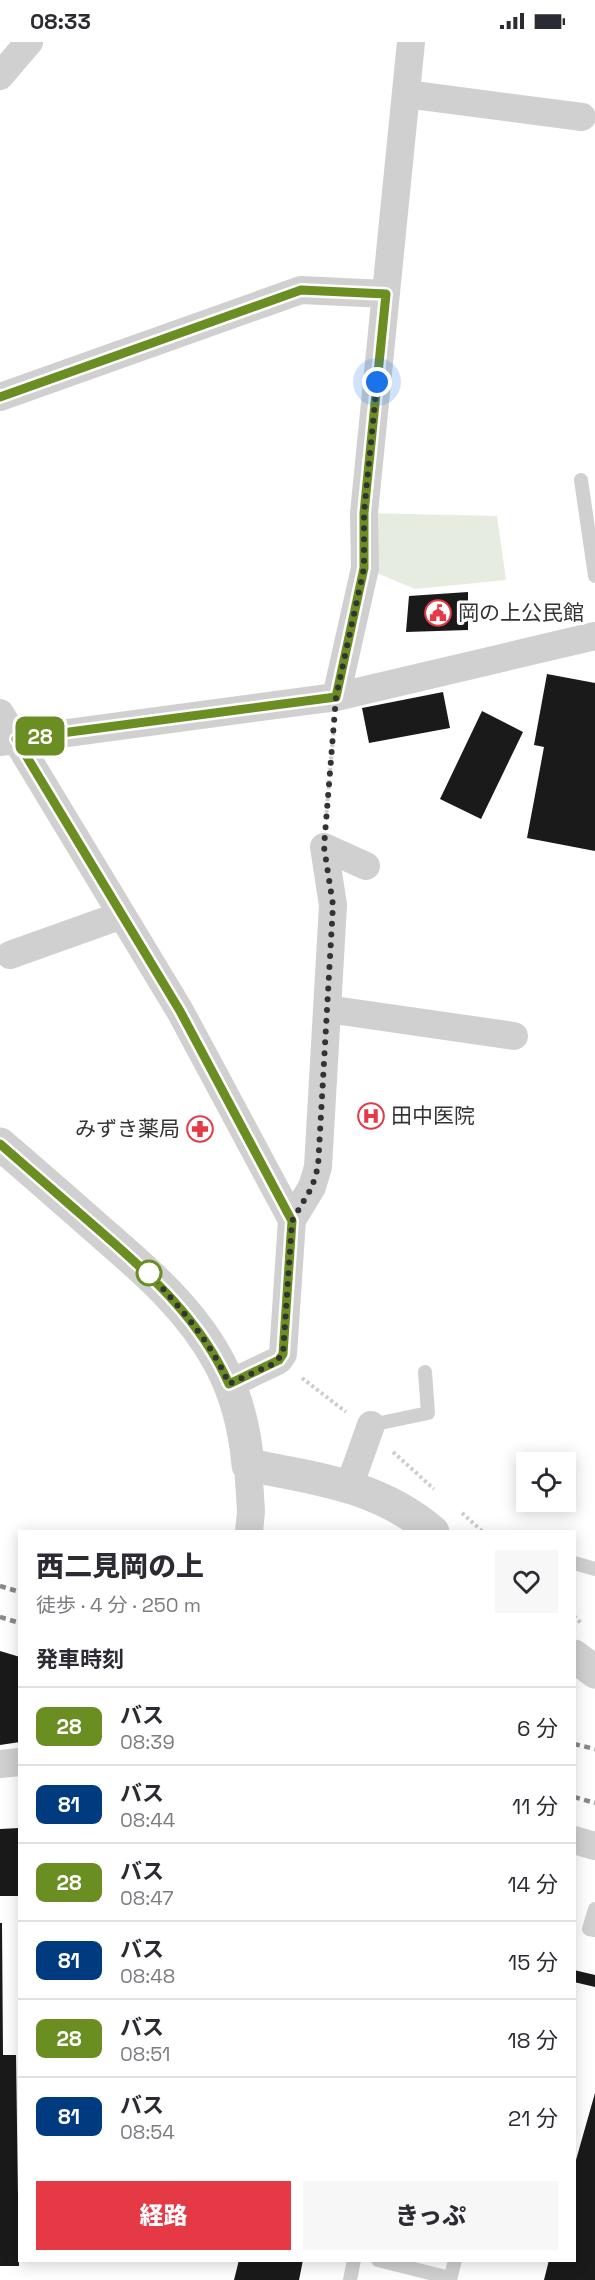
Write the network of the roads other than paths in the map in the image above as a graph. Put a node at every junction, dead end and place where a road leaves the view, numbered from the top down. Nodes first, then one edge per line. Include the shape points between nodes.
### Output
1 (29, 42) edge
2 (411, 42) edge
3 (0, 76) edge
4 (406, 94) junction
5 (582, 117) dead end
6 (386, 294) junction
7 (0, 397) edge
8 (581, 480) dead end
9 (595, 576) edge
10 (595, 636) edge
11 (336, 697) junction
12 (0, 713) edge
13 (8, 741) edge
14 (366, 866) dead end
15 (122, 915) junction
16 (10, 955) dead end
17 (327, 1009) junction
18 (514, 1036) dead end
19 (0, 1144) edge
20 (292, 1221) junction
21 (425, 1372) dead end
22 (229, 1384) junction
23 (370, 1428) joint
24 (248, 1465) junction
25 (349, 1487) junction
26 (249, 1530) edge
27 (430, 1530) edge
28 (576, 1564) edge
29 (595, 1569) edge
30 (576, 1658) edge
31 (595, 1672) edge
32 (18, 1762) edge
33 (0, 1764) edge
34 (576, 1841) edge
35 (595, 1846) edge
36 (595, 1909) edge
37 (595, 1930) edge
38 (354, 2262) edge
39 (386, 2262) edge
40 (454, 2262) edge
41 (450, 2279) edge
42 (350, 2280) edge

1 - 3 street
2 - 4 street
4 - 5 street
4 - 6 street
6 - 7 street via 301,290
6 - 11 street via 364,513 364,568
8 - 9 lane
10 - 11 street
11 - 13 street
12 - 13 street
13 - 15 street
14 - 17 street via 324,847 333,905
15 - 16 street
15 - 20 street via 180,1011
17 - 18 street
17 - 20 street via 318,1167 312,1187
19 - 22 street via 152,1276 206,1341
20 - 22 street via 283,1354 273,1364
21 - 23 lane via 428,1413
22 - 24 street
23 - 25 street
24 - 25 street
24 - 26 street
25 - 27 street via 396,1504
28 - 29 lane
30 - 31 street
32 - 33 street
34 - 35 street
36 - 37 lane via 589,1929
38 - 42 lane
39 - 41 lane
40 - 41 lane

